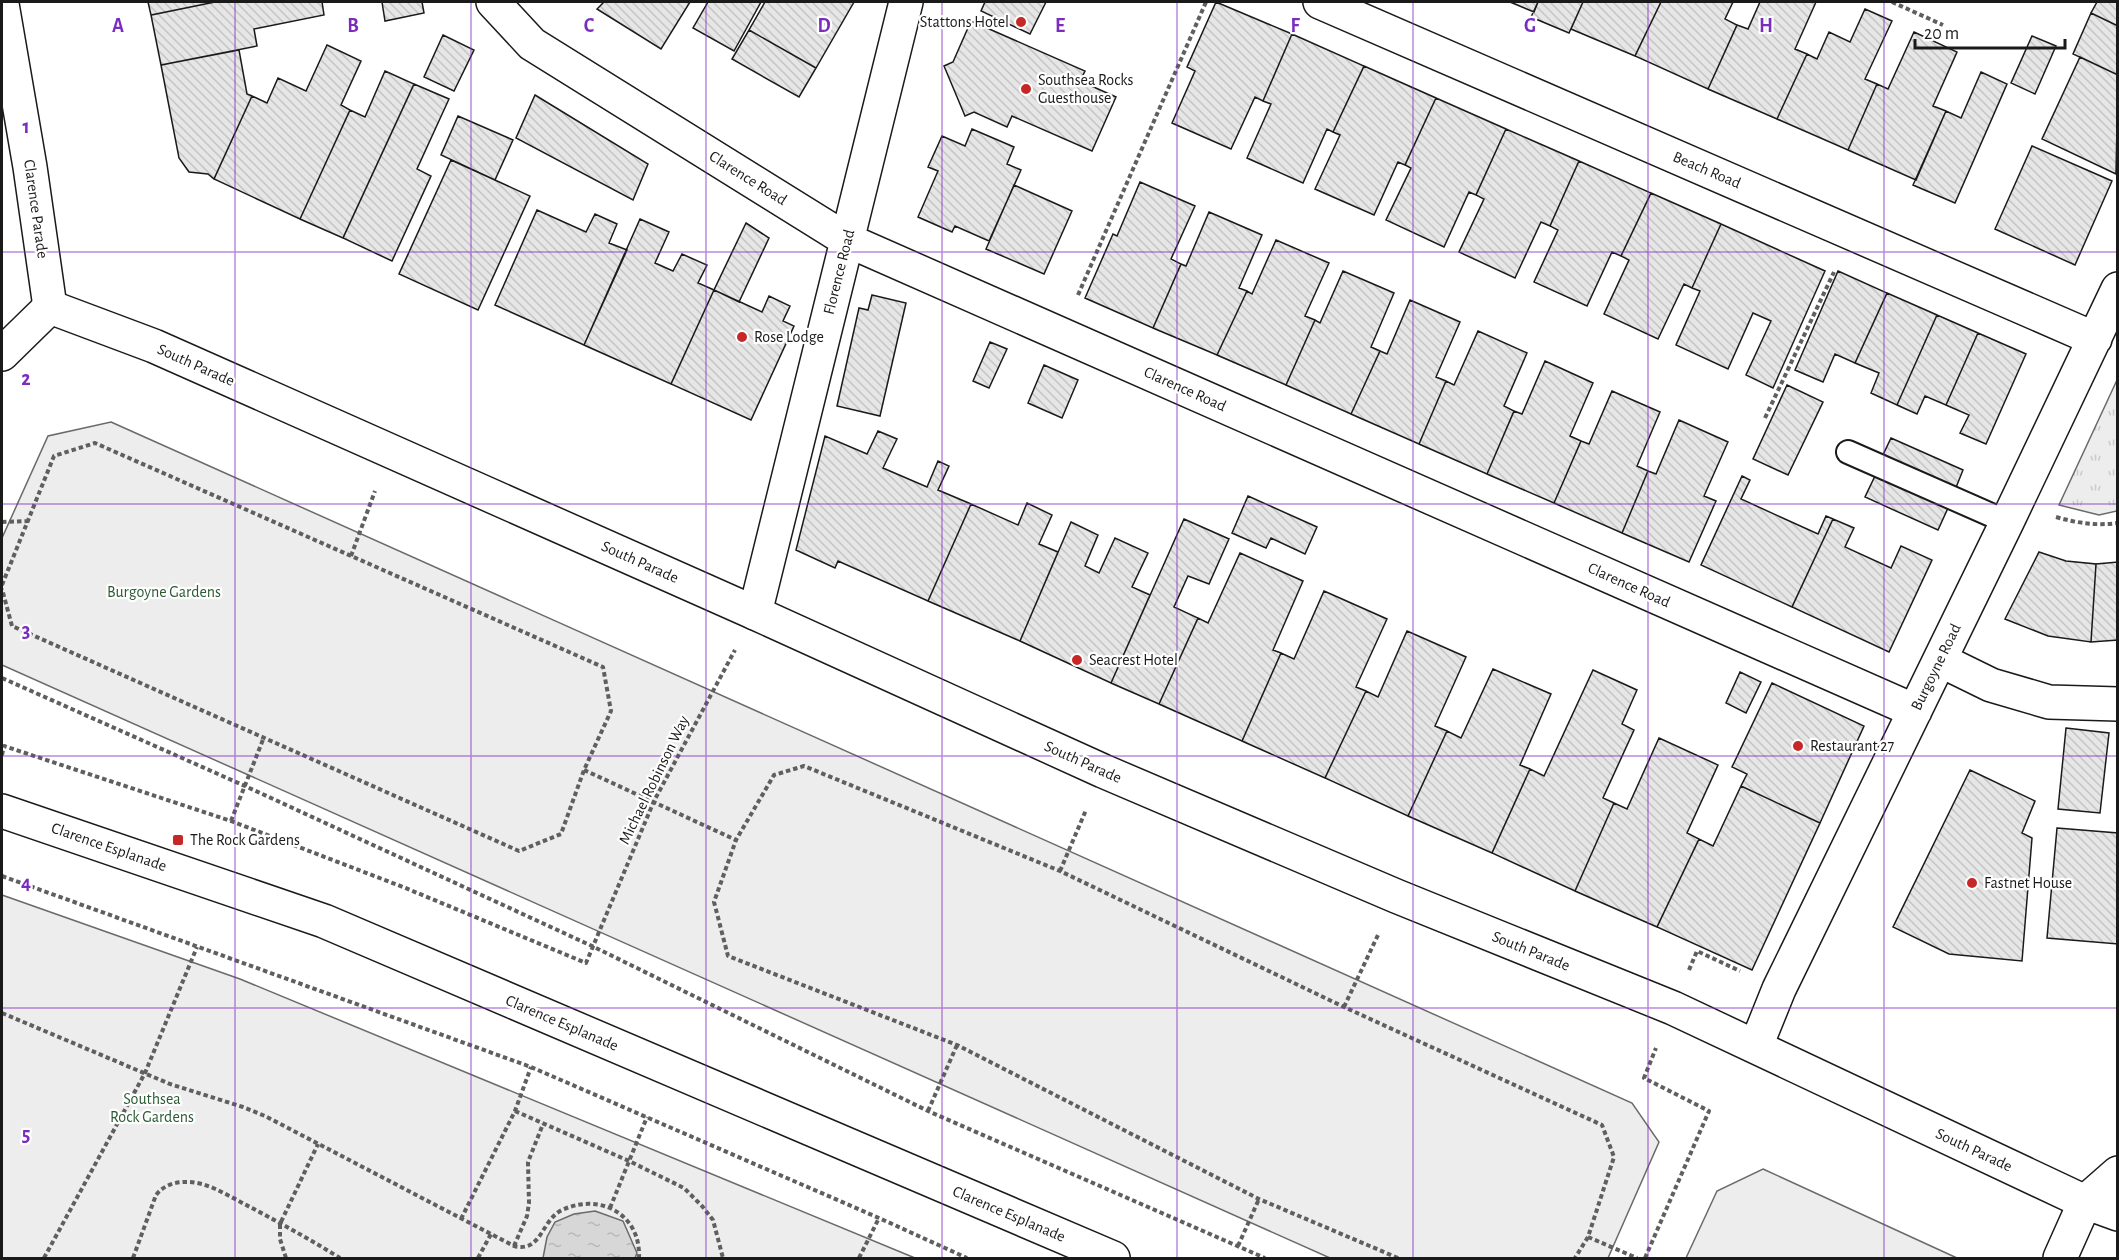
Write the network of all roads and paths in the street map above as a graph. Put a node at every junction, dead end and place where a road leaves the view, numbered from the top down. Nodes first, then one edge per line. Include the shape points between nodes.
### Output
1 (493, 2) edge
2 (906, 2) edge
3 (1206, 2) edge
4 (1320, 2) edge
5 (1892, 2) edge
6 (2, 4) edge
7 (1943, 25) dead end
8 (1852, 233) junction
9 (847, 240) junction
10 (2118, 289) edge
11 (50, 307) junction
12 (1061, 334) junction
13 (2095, 339) junction
14 (2, 354) edge
15 (1765, 418) dead end
16 (391, 451) junction
17 (1848, 452) dead end
18 (2012, 511) junction
19 (28, 521) junction
20 (2, 522) edge
21 (2118, 523) edge
22 (351, 556) junction
23 (2, 587) edge
24 (755, 613) junction
25 (1940, 660) junction
26 (2, 678) edge
27 (2118, 704) edge
28 (1915, 711) junction
29 (264, 737) junction
30 (2, 755) edge
31 (584, 771) junction
32 (1103, 771) junction
33 (245, 786) junction
34 (654, 801) junction
35 (2, 811) edge
36 (231, 821) junction
37 (736, 840) junction
38 (1060, 871) junction
39 (2, 876) edge
40 (1396, 896) junction
41 (592, 946) junction
42 (197, 947) junction
43 (1344, 1007) junction
44 (2, 1013) edge
45 (957, 1045) junction
46 (1756, 1046) junction
47 (531, 1067) junction
48 (145, 1073) junction
49 (1644, 1078) dead end
50 (515, 1111) junction
51 (928, 1111) junction
52 (647, 1117) junction
53 (543, 1124) junction
54 (318, 1144) junction
55 (629, 1161) junction
56 (2118, 1173) edge
57 (1259, 1198) junction
58 (2085, 1202) junction
59 (610, 1208) junction
60 (2118, 1214) edge
61 (879, 1218) junction
62 (461, 1219) junction
63 (280, 1224) junction
64 (492, 1234) junction
65 (1588, 1237) junction
66 (514, 1246) junction
67 (1238, 1246) junction
68 (44, 1258) edge
69 (133, 1258) edge
70 (286, 1258) edge
71 (340, 1258) edge
72 (479, 1258) edge
73 (639, 1258) edge
74 (723, 1258) edge
75 (859, 1258) edge
76 (967, 1258) edge
77 (1113, 1258) edge
78 (1265, 1258) edge
79 (1398, 1258) edge
80 (1575, 1258) edge
81 (1637, 1258) edge
82 (1645, 1258) edge
83 (2060, 1258) edge

1 - 9 street, Clarence Road via 532,44
2 - 9 street, Florence Road
3 - 12 path
4 - 8 street, Beach Road
5 - 7 path
6 - 11 street, Clarence Parade
8 - 13 street, Beach Road
8 - 15 path
9 - 12 street, Clarence Road
9 - 24 street, Florence Road
10 - 13 street, Burgoyne Road
11 - 14 street
11 - 16 street, South Parade via 154,346
12 - 28 street, Clarence Road
13 - 18 street, Burgoyne Road
16 - 22 path
16 - 24 street, South Parade
17 - 18 lane
18 - 21 path via 2100,525
18 - 25 street, Burgoyne Road
19 - 20 path
19 - 22 path via 54,456 95,443
19 - 23 path
22 - 31 path via 603,667 611,711
23 - 29 path via 12,626
24 - 32 street, South Parade
24 - 34 path, Michael Robinson Way
25 - 27 street via 1991,685 2049,702
25 - 28 street, Burgoyne Road
26 - 33 path
28 - 46 street, Burgoyne Road via 1779,988
29 - 31 path via 519,851 561,834
29 - 33 path
30 - 36 path via 4,746
31 - 34 path
32 - 38 path
32 - 40 street, South Parade
33 - 36 path
33 - 41 path
34 - 37 path
34 - 41 path, Michael Robinson Way
35 - 77 street, Clarence Esplanade via 324,921
36 - 41 path, Michael Robinson Way via 586,963
37 - 38 path via 774,775 804,766
37 - 45 path via 714,902 728,956
38 - 43 path
39 - 42 path
40 - 43 path
40 - 46 street, South Parade via 1673,1008
41 - 51 path
42 - 47 path
42 - 48 path
43 - 65 path via 1602,1125 1614,1157
44 - 48 path
45 - 51 path
45 - 57 path
46 - 58 street, South Parade
47 - 50 path
47 - 52 path
48 - 54 path via 243,1107
48 - 68 path
49 - 82 path via 1709,1111
50 - 53 path
50 - 62 path
51 - 67 path
52 - 55 path
52 - 61 path
53 - 55 path
53 - 66 path via 528,1162 527,1216
54 - 62 path
54 - 63 path
55 - 59 path
55 - 74 path via 684,1188 702,1206 713,1221
56 - 58 street
57 - 67 path
57 - 79 path
58 - 60 street, South Parade
58 - 83 street
59 - 66 path via 585,1205 561,1211 531,1245
59 - 73 path via 630,1223 640,1245
61 - 75 path
61 - 76 path
62 - 64 path
63 - 69 path via 213,1188 174,1183 163,1186 156,1195
63 - 70 path
63 - 71 path
64 - 66 path
64 - 72 path
65 - 80 path
65 - 81 path
67 - 78 path

